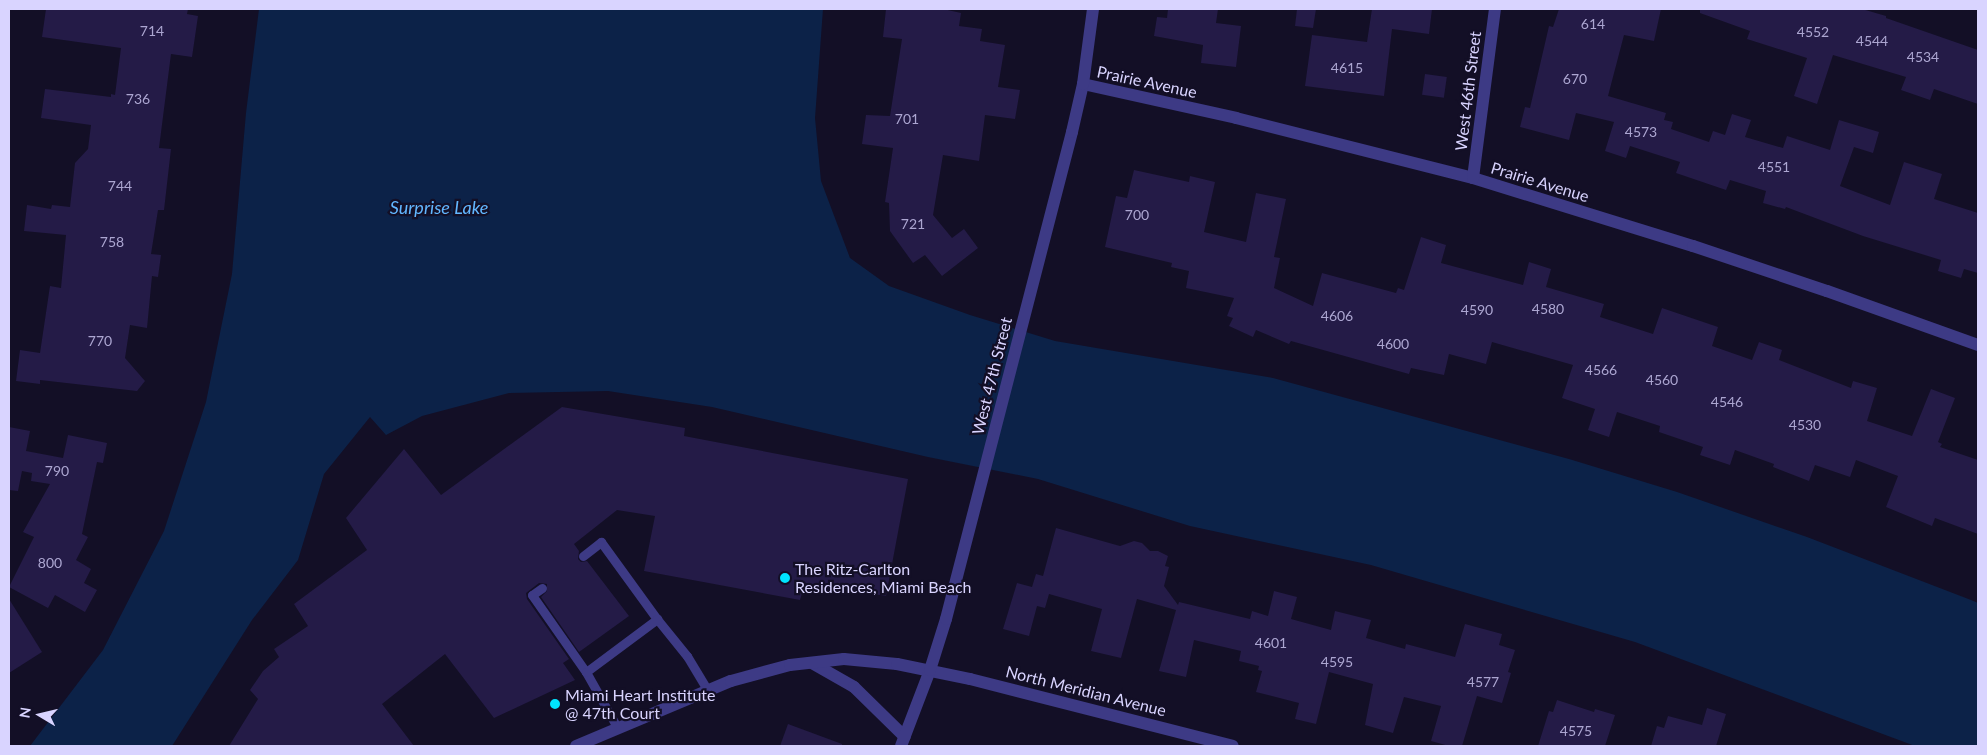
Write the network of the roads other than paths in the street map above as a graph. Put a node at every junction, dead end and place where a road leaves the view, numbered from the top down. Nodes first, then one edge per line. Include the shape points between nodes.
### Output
1 (1093, 9) edge
2 (1494, 9) edge
3 (1083, 84) junction
4 (1473, 178) junction
5 (1978, 345) edge
6 (583, 556) dead end
7 (542, 588) dead end
8 (657, 619) junction
9 (812, 662) junction
10 (930, 670) junction
11 (586, 672) junction
12 (707, 689) junction
13 (617, 727) junction
14 (903, 742) edge
15 (1215, 744) edge
16 (576, 746) edge
17 (1233, 746) edge

1 - 3 street, West 47th Street
2 - 4 street, West 46th Street
3 - 4 street, Prairie Avenue via 1236,118
3 - 10 street, West 47th Street via 946,619
4 - 5 street, Prairie Avenue via 1720,255
6 - 8 lane via 601,542
7 - 11 lane via 532,595
8 - 11 lane
8 - 12 lane via 687,656
9 - 10 street, North Meridian Avenue via 856,660
9 - 12 street, North Meridian Avenue via 763,671
9 - 14 street via 854,687
10 - 14 street, West 47th Street
10 - 15 street, North Meridian Avenue
11 - 13 lane
12 - 13 street, North Meridian Avenue
13 - 16 street, North Meridian Avenue
15 - 17 street, North Meridian Avenue

